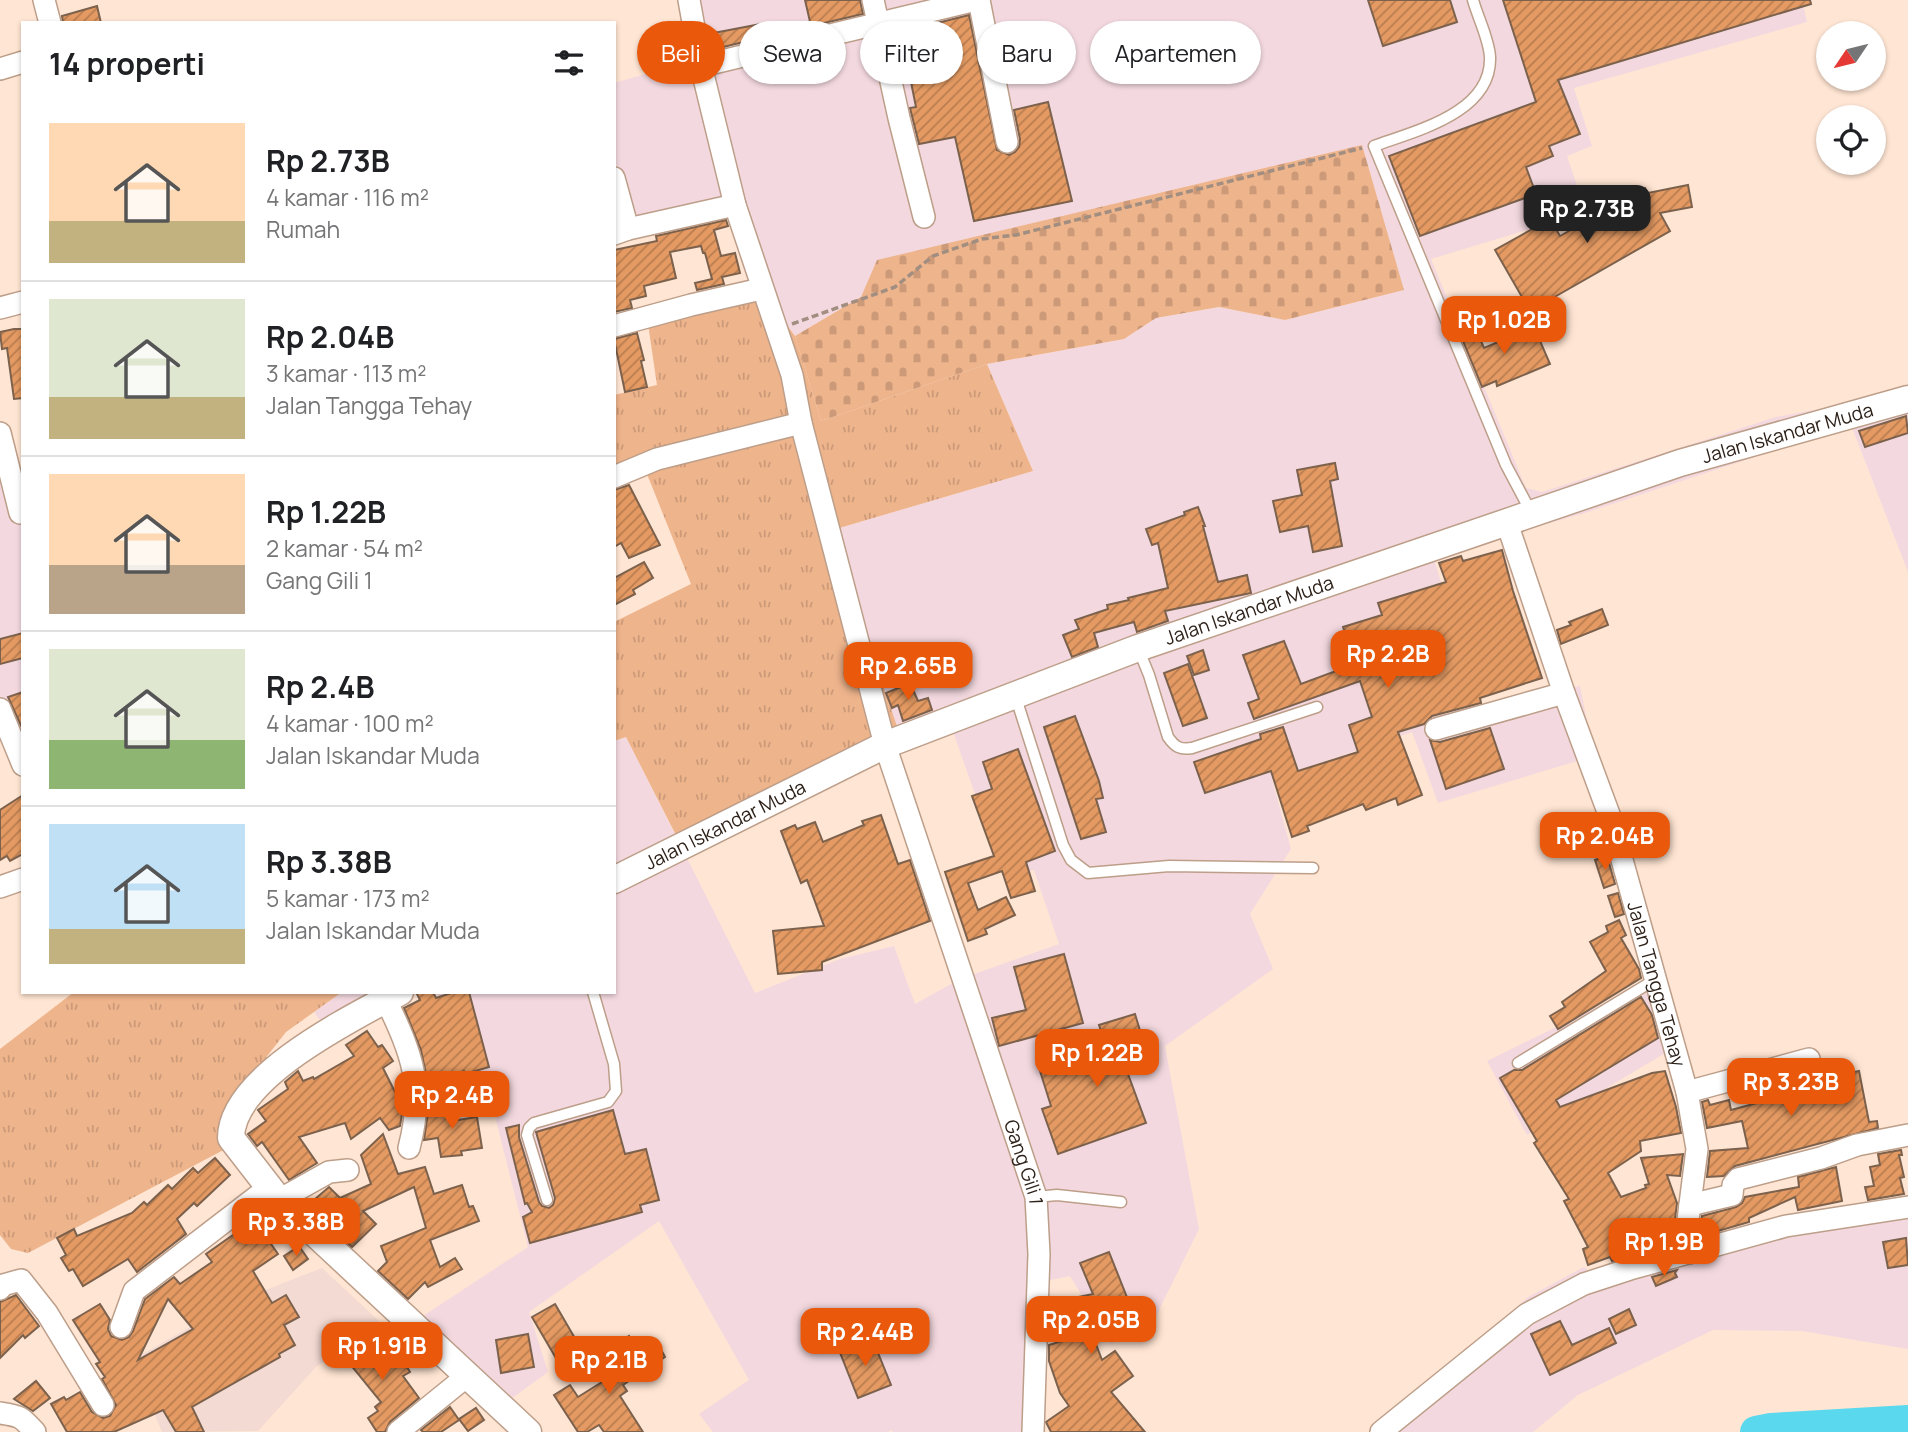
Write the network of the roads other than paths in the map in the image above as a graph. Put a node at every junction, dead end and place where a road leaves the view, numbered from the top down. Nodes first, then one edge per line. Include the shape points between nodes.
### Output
1 (44, 0) edge
2 (689, 0) edge
3 (873, 0) edge
4 (978, 0) edge
5 (1473, 0) edge
6 (49, 21) edge
7 (693, 21) edge
8 (877, 21) edge
9 (890, 21) edge
10 (860, 28) edge
11 (725, 60) edge
12 (21, 63) edge
13 (0, 69) edge
14 (705, 84) edge
15 (892, 84) edge
16 (1007, 142) dead end
17 (616, 193) edge
18 (735, 205) junction
19 (924, 217) dead end
20 (621, 231) edge
21 (761, 289) junction
22 (21, 303) edge
23 (0, 308) edge
24 (616, 325) edge
25 (1908, 399) edge
26 (801, 423) junction
27 (0, 433) edge
28 (4, 464) edge
29 (616, 476) edge
30 (20, 513) dead end
31 (1532, 514) junction
32 (1507, 523) junction
33 (1138, 648) junction
34 (1564, 693) junction
35 (1015, 695) junction
36 (1317, 707) dead end
37 (0, 709) edge
38 (1436, 729) dead end
39 (885, 745) junction
40 (21, 760) edge
41 (1313, 868) dead end
42 (21, 879) edge
43 (616, 879) edge
44 (0, 887) edge
45 (1656, 979) junction
46 (594, 994) edge
47 (393, 996) edge
48 (1809, 1059) dead end
49 (1518, 1063) dead end
50 (1687, 1092) junction
51 (1908, 1135) edge
52 (409, 1148) dead end
53 (348, 1170) dead end
54 (273, 1194) junction
55 (1036, 1197) junction
56 (547, 1200) dead end
57 (1121, 1202) dead end
58 (1690, 1205) junction
59 (1908, 1207) edge
60 (1689, 1252) junction
61 (0, 1289) edge
62 (121, 1327) dead end
63 (467, 1376) junction
64 (103, 1405) dead end
65 (0, 1413) edge
66 (35, 1432) edge
67 (398, 1432) edge
68 (528, 1432) edge
69 (1033, 1432) edge
70 (1381, 1432) edge

1 - 6 street
2 - 7 street, Gang Gili 1
3 - 8 street
4 - 9 street
4 - 16 street
5 - 31 lane via 1490,56 1488,81 1460,111 1374,146 1506,465
10 - 11 street
12 - 13 street
14 - 18 street, Gang Gili 1
15 - 19 street
17 - 20 street
18 - 20 street
18 - 21 street, Gang Gili 1
21 - 24 street
21 - 26 street, Gang Gili 1 via 792,375
22 - 23 street
25 - 31 street, Jalan Iskandar Muda via 1680,463
26 - 29 street via 657,459
26 - 39 street, Gang Gili 1
27 - 28 street
28 - 30 street
31 - 32 street, Jalan Iskandar Muda
32 - 33 street, Jalan Iskandar Muda
32 - 34 street, Jalan Tangga Tehay
33 - 35 street, Jalan Iskandar Muda
33 - 36 lane via 1168,737 1182,750
34 - 38 street
34 - 45 street, Jalan Tangga Tehay via 1610,817
35 - 39 street, Jalan Iskandar Muda
35 - 41 lane via 1063,845 1088,873 1169,866
37 - 40 street
39 - 43 street, Jalan Iskandar Muda
39 - 55 street, Gang Gili 1
42 - 44 street
45 - 49 lane
45 - 50 street, Jalan Tangga Tehay
46 - 56 lane via 614,1064 616,1091 608,1102 529,1128 527,1135
47 - 52 street via 416,1075 415,1123
47 - 54 street via 302,1049 263,1078 242,1104 231,1126 231,1138
48 - 50 street
50 - 58 street, Jalan Tangga Tehay via 1697,1149
51 - 58 street via 1738,1179 1732,1195
53 - 54 street via 329,1172
54 - 62 street via 134,1291
54 - 63 street
55 - 57 lane
55 - 69 street, Gang Gili 1 via 1039,1254
58 - 60 street, Jalan Tangga Tehay
59 - 60 street via 1786,1226
60 - 70 street via 1584,1284 1527,1314
61 - 64 street via 21,1280 47,1313
63 - 67 street
63 - 68 street
65 - 66 street via 23,1417

